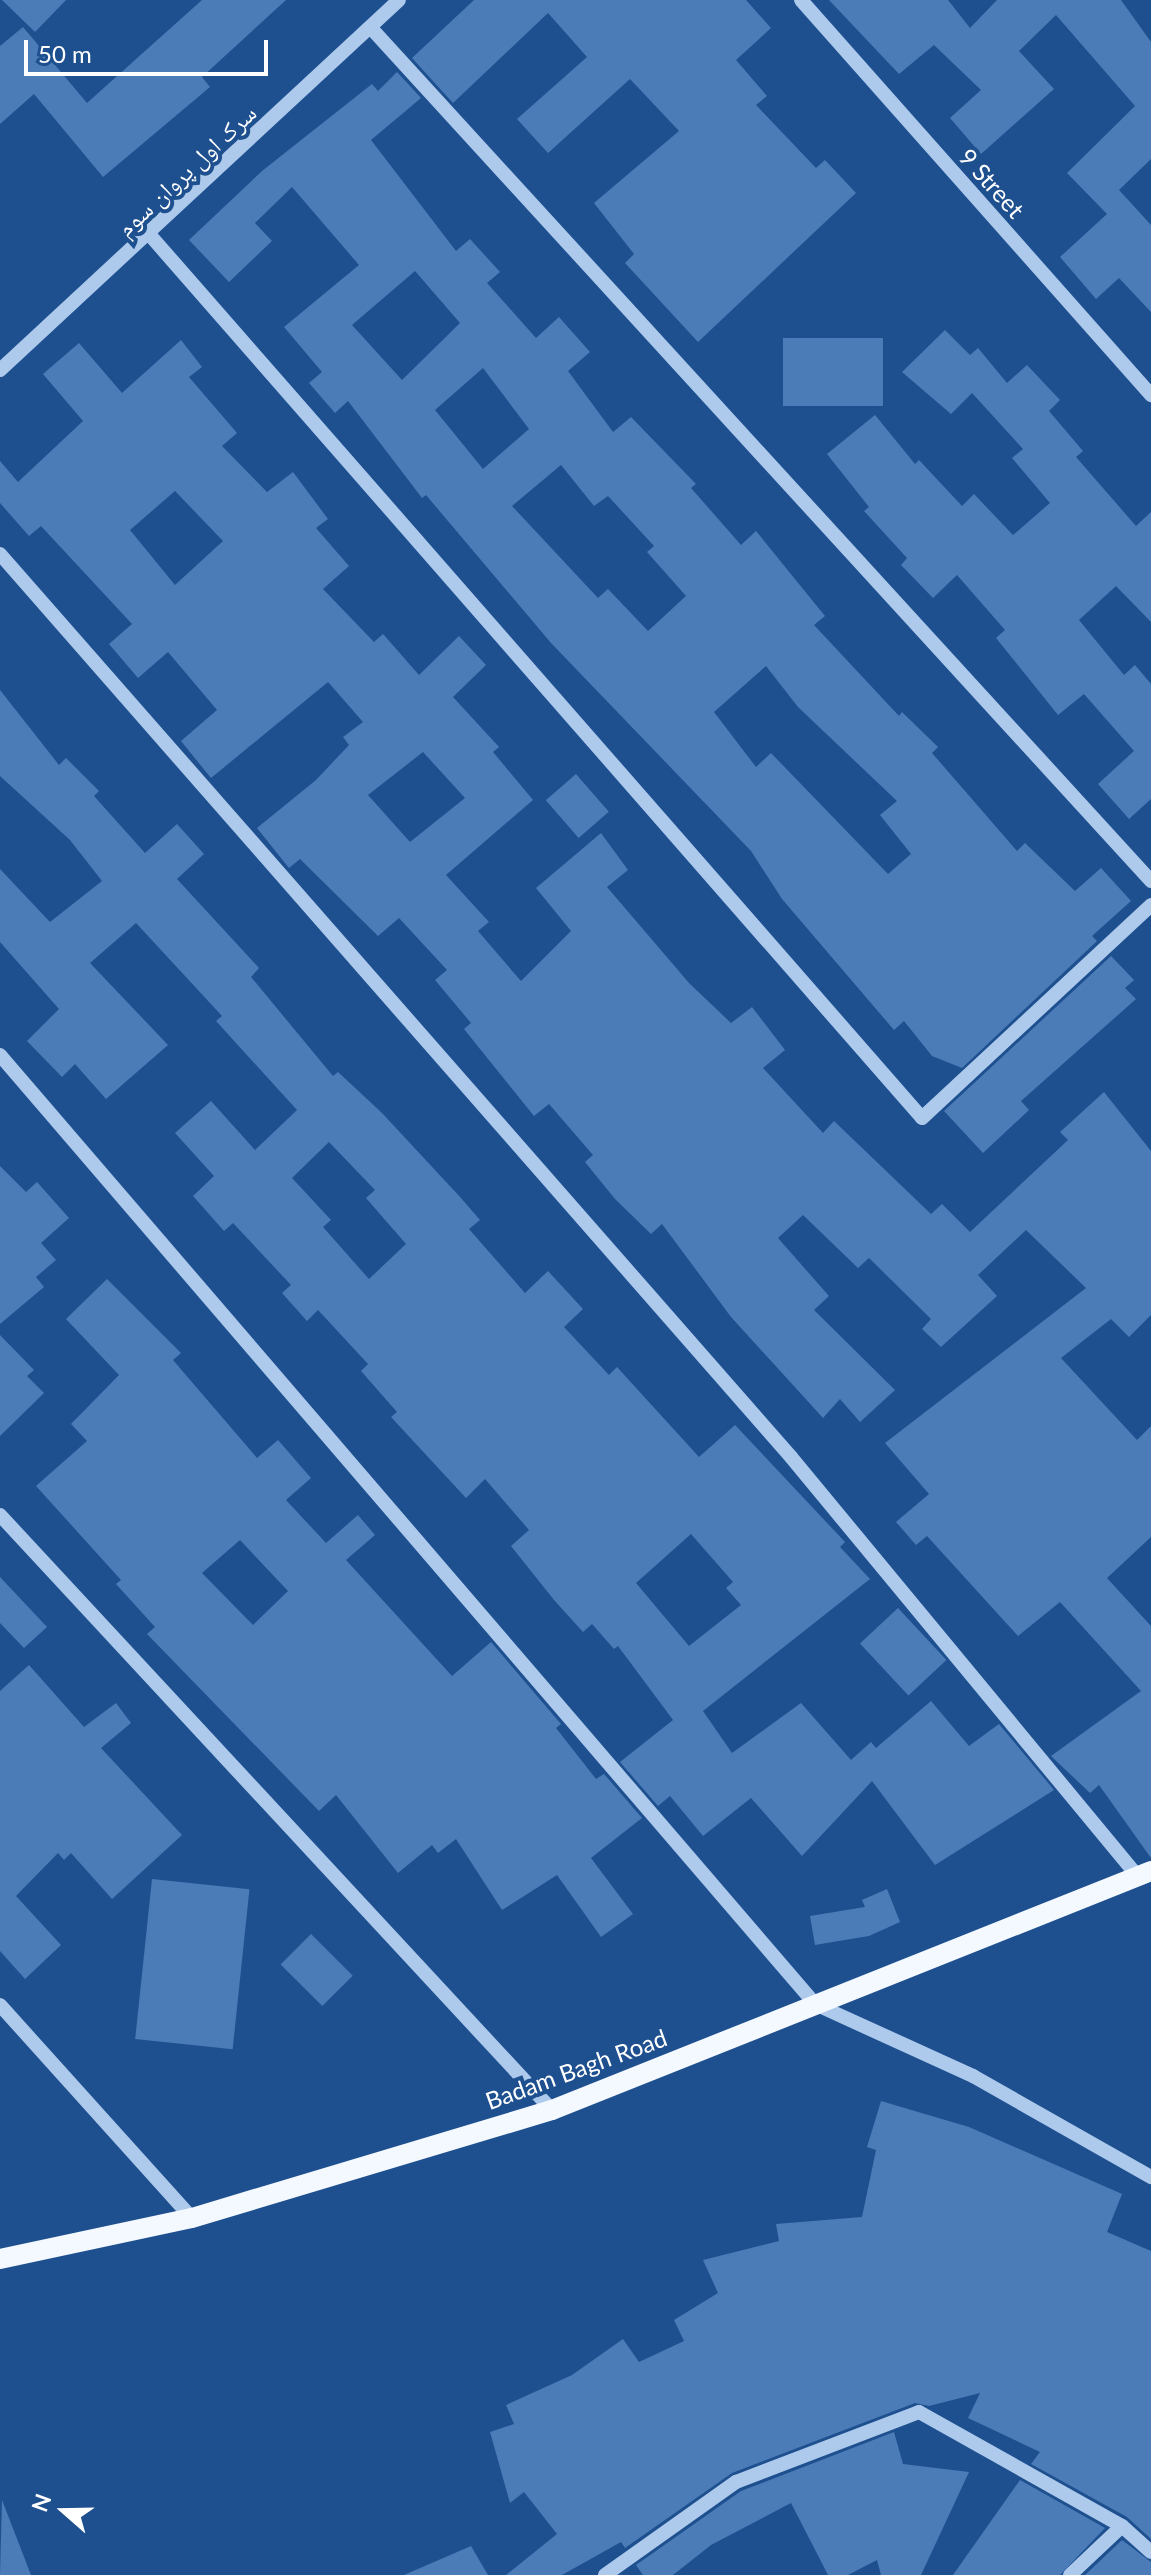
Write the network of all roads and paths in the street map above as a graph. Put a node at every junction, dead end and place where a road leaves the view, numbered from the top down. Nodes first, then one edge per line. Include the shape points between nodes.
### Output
1 (399, 0) edge
2 (801, 0) edge
3 (371, 28) junction
4 (149, 234) junction
5 (0, 370) edge
6 (1151, 395) edge
7 (0, 554) edge
8 (1151, 881) edge
9 (1151, 905) edge
10 (0, 1055) edge
11 (0, 1515) edge
12 (1145, 1874) edge
13 (815, 2004) junction
14 (0, 2005) edge
15 (552, 2110) junction
16 (1151, 2177) edge
17 (192, 2218) junction
18 (0, 2259) edge
19 (1122, 2526) junction
20 (1151, 2552) edge
21 (605, 2575) edge
22 (1070, 2575) edge

1 - 3 street, سرک اول پروان سوم
2 - 6 street, 9 Street
3 - 4 street, سرک اول پروان سوم
3 - 8 street
4 - 5 street, سرک اول پروان سوم
4 - 9 street via 922,1118
7 - 12 street via 791,1457
10 - 13 street
11 - 15 street
12 - 13 main road, Badam Bagh Road
13 - 15 main road, Badam Bagh Road
13 - 16 street via 973,2076
14 - 17 street
15 - 17 main road, Badam Bagh Road
17 - 18 main road, Badam Bagh Road
19 - 20 street
19 - 21 street via 919,2412 736,2482
19 - 22 street

